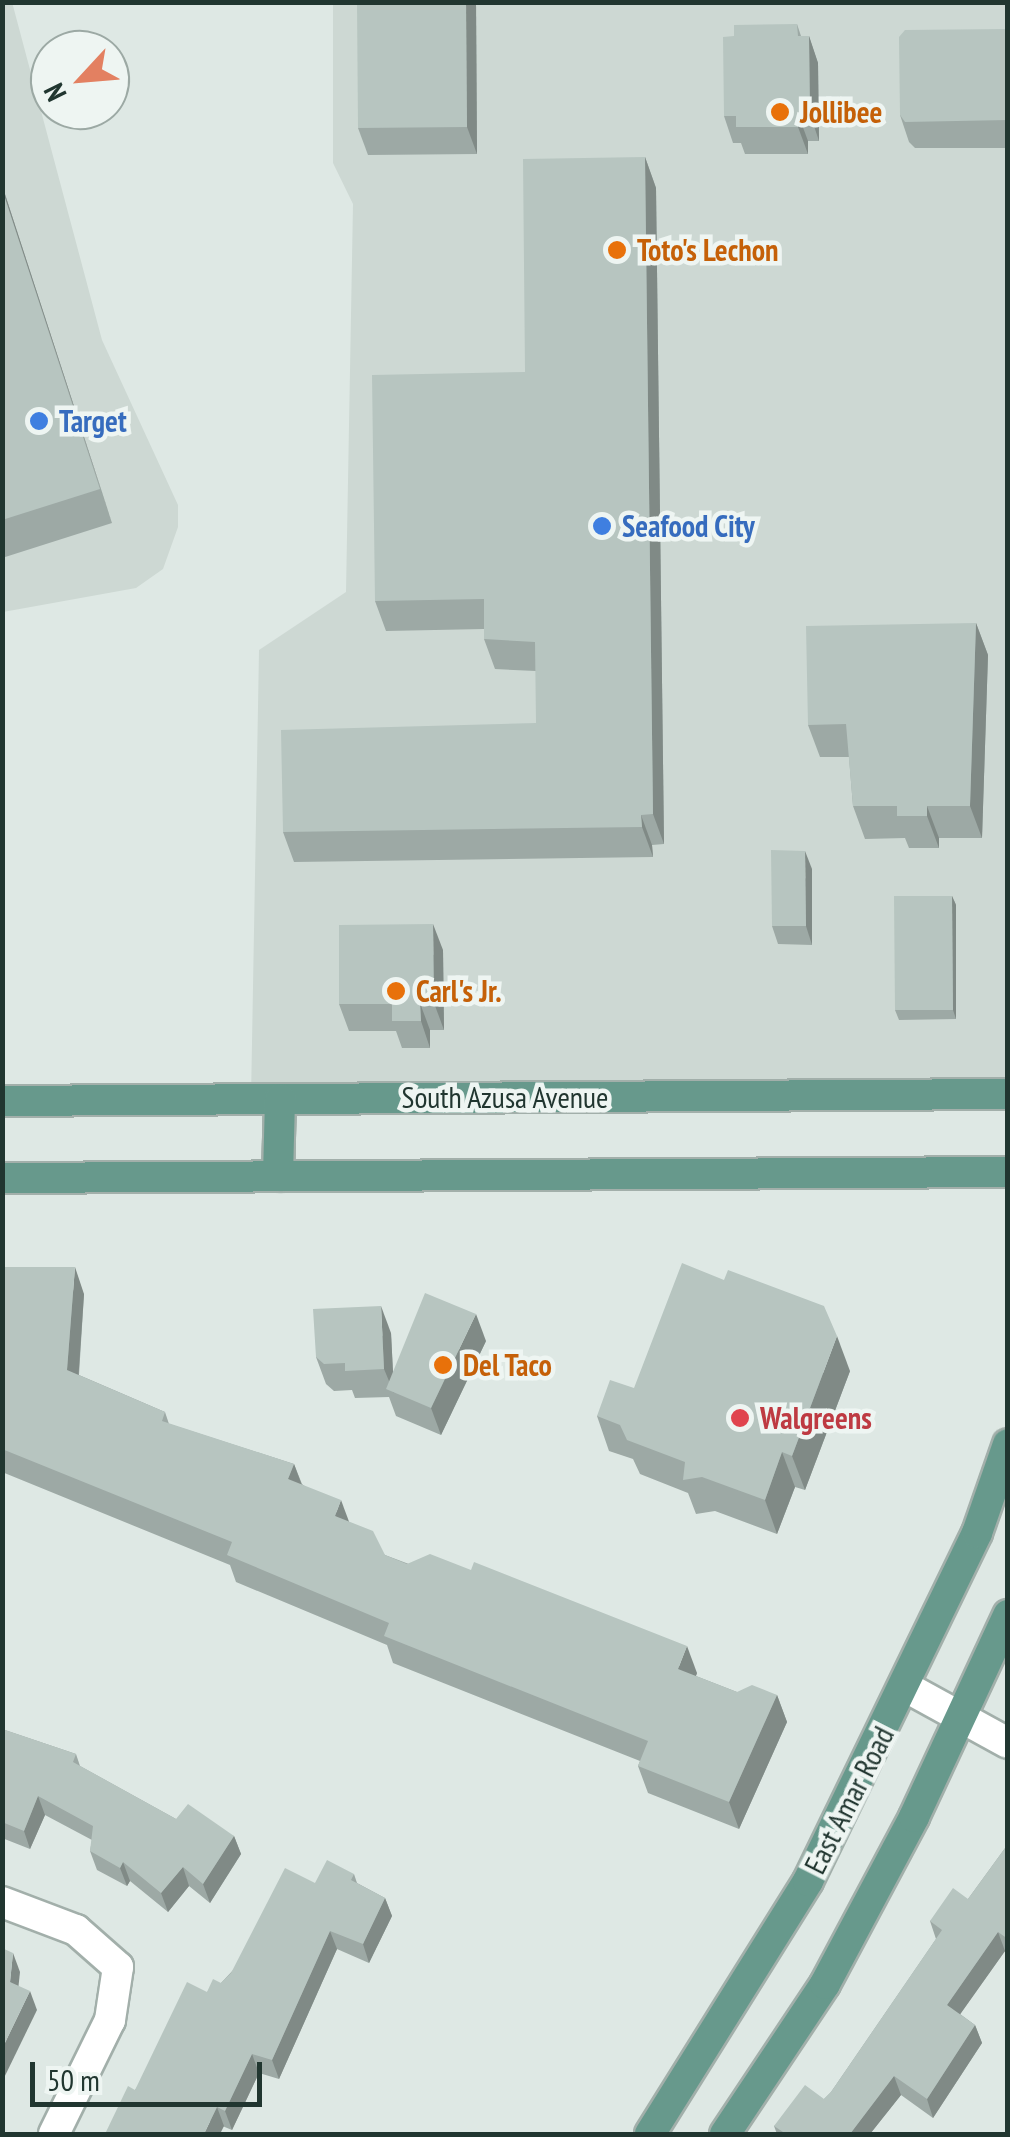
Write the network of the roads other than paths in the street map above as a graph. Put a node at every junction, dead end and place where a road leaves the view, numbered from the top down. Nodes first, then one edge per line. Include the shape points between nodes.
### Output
1 (1008, 1094) edge
2 (280, 1099) junction
3 (2, 1101) edge
4 (1008, 1172) edge
5 (278, 1176) junction
6 (2, 1178) edge
7 (1008, 1444) edge
8 (1008, 1615) edge
9 (906, 1687) junction
10 (961, 1717) junction
11 (1008, 1743) edge
12 (2, 1902) edge
13 (54, 2134) edge
14 (650, 2134) edge
15 (725, 2134) edge

1 - 2 main road, South Azusa Avenue
2 - 3 main road, South Azusa Avenue
2 - 5 main road
4 - 5 main road
5 - 6 main road
7 - 9 main road, East Amar Road via 977,1533
8 - 10 main road
9 - 10 street
9 - 14 main road, East Amar Road via 808,1880
10 - 11 street
10 - 15 main road via 825,1984
12 - 13 street via 76,1930 118,1967 110,2020

